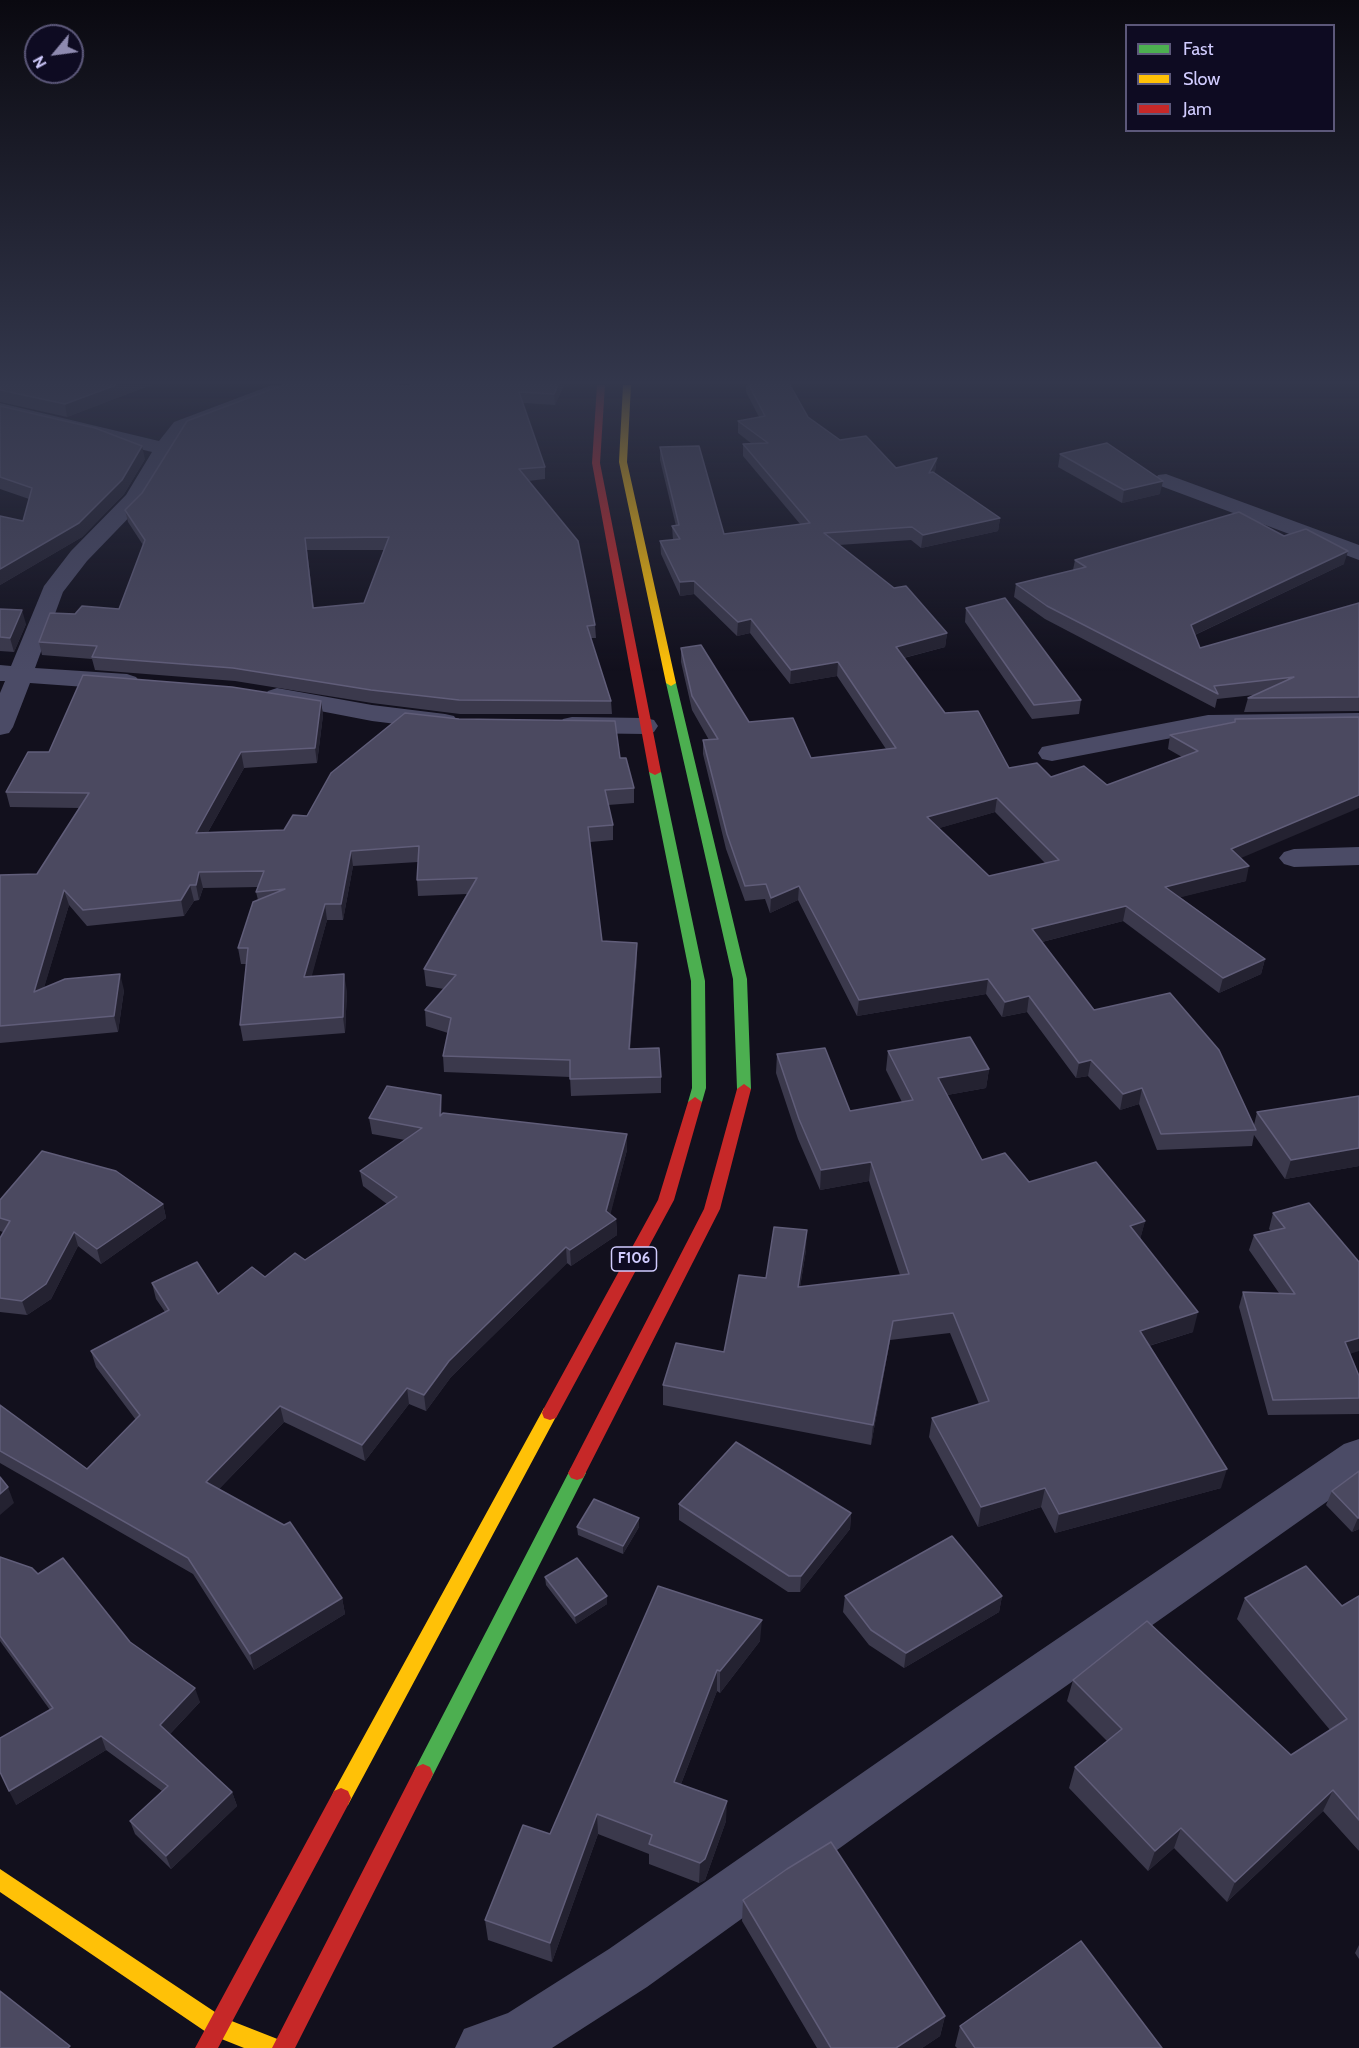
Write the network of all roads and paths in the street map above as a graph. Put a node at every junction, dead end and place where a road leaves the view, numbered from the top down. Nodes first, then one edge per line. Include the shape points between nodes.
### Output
1 (147, 481) edge
2 (599, 481) edge
3 (627, 481) edge
4 (1168, 481) edge
5 (1359, 553) edge
6 (10, 673) edge
7 (151, 684) edge
8 (257, 694) edge
9 (1359, 721) edge
10 (472, 724) edge
11 (553, 725) edge
12 (645, 726) junction
13 (0, 727) edge
14 (1052, 753) dead end
15 (1359, 856) edge
16 (1294, 858) dead end
17 (1359, 1456) edge
18 (0, 1880) edge
19 (217, 2025) junction
20 (206, 2048) edge
21 (272, 2048) edge
22 (283, 2048) edge
23 (483, 2048) edge

1 - 6 street via 52,591
2 - 12 main road, F106
3 - 22 main road, F106 via 740,979 744,1091 712,1209
4 - 5 street
6 - 7 street
6 - 13 street
8 - 10 street
9 - 14 street via 1208,723
11 - 12 street
12 - 19 main road, F106 via 698,981 699,1088 666,1200
15 - 16 street
17 - 23 street via 628,1968 520,2037
18 - 19 main road
19 - 20 main road, F106
19 - 21 main road

